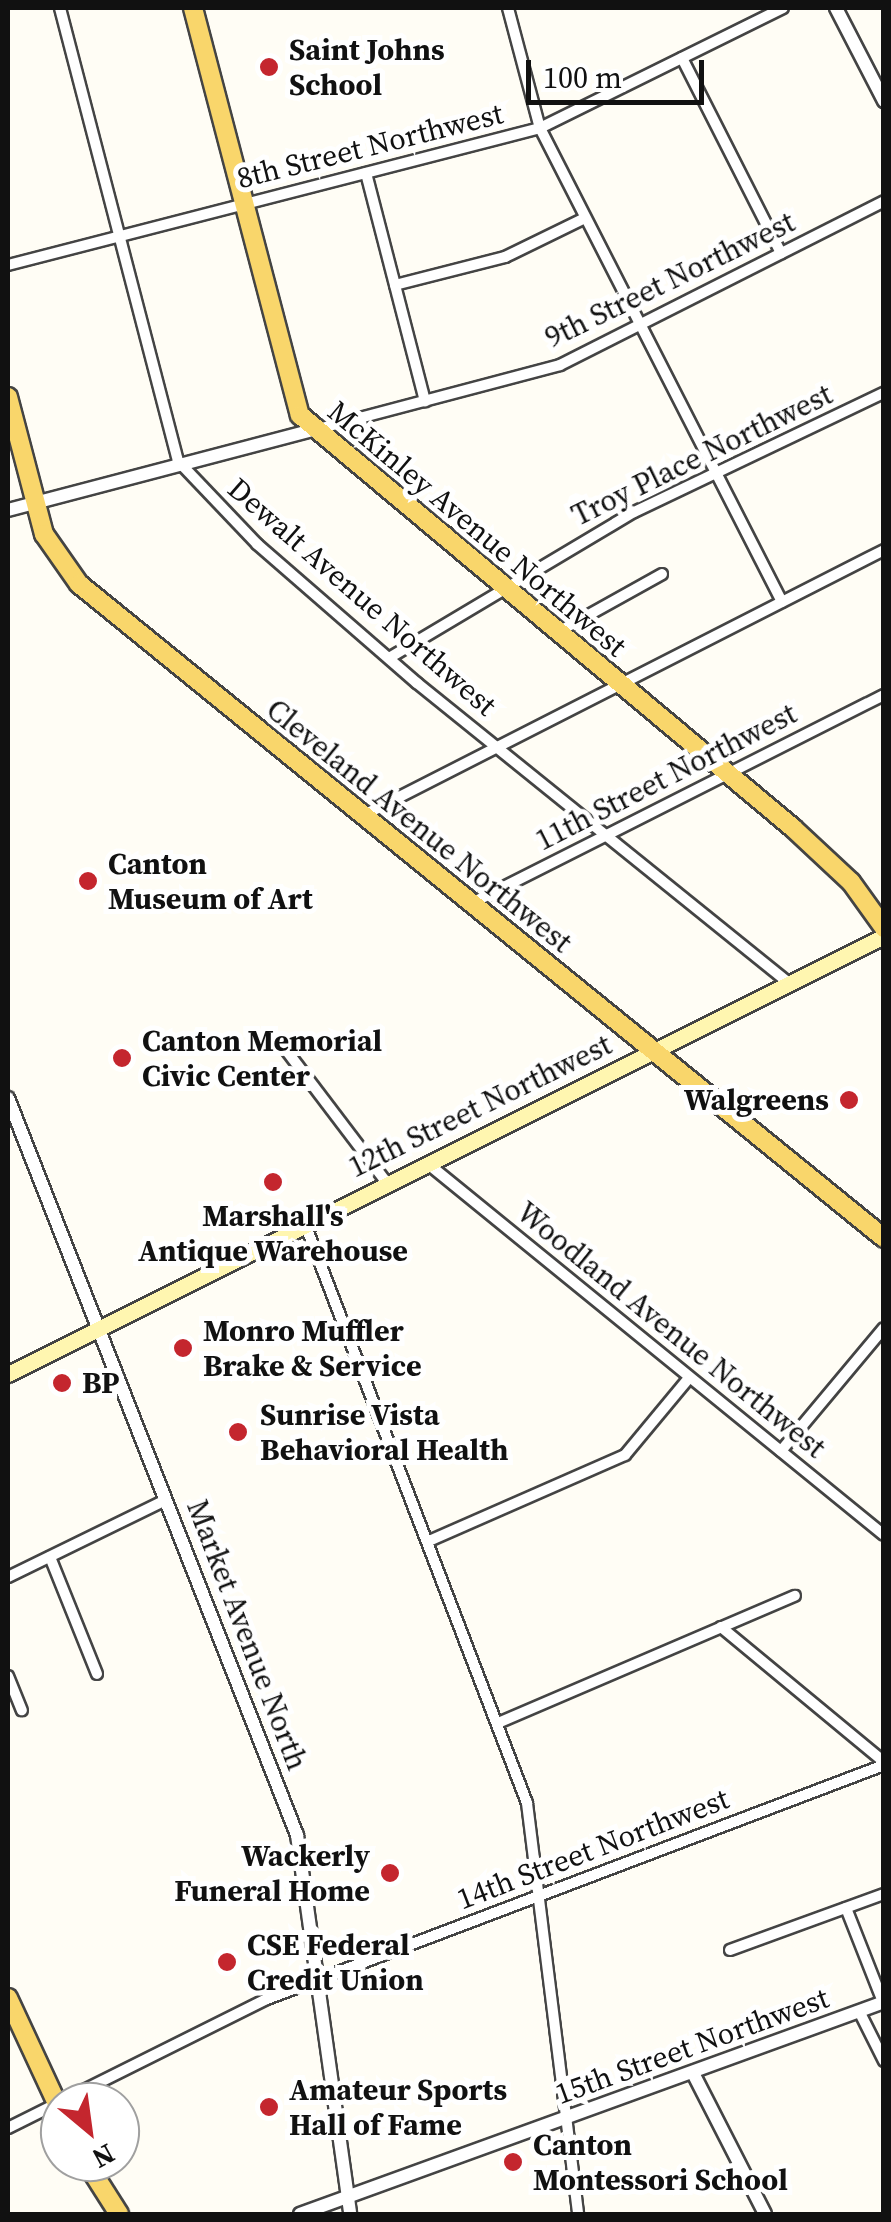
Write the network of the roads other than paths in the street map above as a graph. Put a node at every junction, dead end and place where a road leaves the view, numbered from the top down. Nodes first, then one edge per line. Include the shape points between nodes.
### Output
1 (60, 8) edge
2 (193, 8) edge
3 (508, 8) edge
4 (783, 8) edge
5 (836, 8) edge
6 (682, 58) junction
7 (884, 100) edge
8 (540, 128) junction
9 (366, 173) junction
10 (884, 201) edge
11 (242, 204) junction
12 (585, 218) junction
13 (116, 237) junction
14 (781, 253) junction
15 (8, 265) edge
16 (395, 285) junction
17 (639, 325) junction
18 (884, 393) edge
19 (8, 397) edge
20 (425, 401) junction
21 (312, 430) junction
22 (182, 466) junction
23 (715, 474) junction
24 (34, 502) junction
25 (8, 510) edge
26 (884, 550) edge
27 (662, 574) dead end
28 (504, 588) junction
29 (782, 602) junction
30 (557, 632) junction
31 (389, 658) junction
32 (620, 685) junction
33 (884, 695) edge
34 (497, 748) junction
35 (727, 774) junction
36 (363, 815) junction
37 (606, 835) junction
38 (472, 904) junction
39 (884, 928) edge
40 (884, 936) edge
41 (790, 984) junction
42 (283, 1046) dead end
43 (654, 1051) junction
44 (8, 1098) edge
45 (427, 1163) junction
46 (388, 1183) junction
47 (305, 1224) junction
48 (884, 1238) edge
49 (100, 1326) junction
50 (884, 1328) edge
51 (8, 1374) edge
52 (689, 1378) junction
53 (781, 1451) junction
54 (166, 1500) junction
55 (884, 1535) edge
56 (429, 1541) junction
57 (50, 1557) junction
58 (8, 1576) edge
59 (795, 1596) dead end
60 (721, 1628) junction
61 (97, 1674) dead end
62 (8, 1676) edge
63 (22, 1710) dead end
64 (498, 1722) junction
65 (884, 1764) edge
66 (884, 1894) edge
67 (541, 1896) junction
68 (846, 1908) junction
69 (730, 1950) dead end
70 (320, 1978) junction
71 (8, 1998) edge
72 (883, 2002) edge
73 (859, 2011) junction
74 (884, 2061) edge
75 (693, 2073) junction
76 (47, 2082) edge
77 (107, 2082) edge
78 (40, 2114) edge
79 (569, 2118) junction
80 (8, 2128) edge
81 (99, 2182) edge
82 (348, 2198) junction
83 (120, 2214) edge
84 (300, 2214) edge
85 (350, 2214) edge
86 (578, 2214) edge
87 (765, 2214) edge

1 - 13 street, Dewalt Avenue Northwest
2 - 11 main road, McKinley Avenue Northwest
3 - 8 street
4 - 6 street, 8th Street Northwest
5 - 7 street
6 - 8 street, 8th Street Northwest
6 - 14 street
8 - 9 street, 8th Street Northwest
8 - 12 street
9 - 11 street, 8th Street Northwest
9 - 16 street
10 - 14 street, 9th Street Northwest
11 - 13 street, 8th Street Northwest
11 - 21 main road, McKinley Avenue Northwest via 290,393
12 - 16 street via 505,258
12 - 17 street
13 - 15 street, 8th Street Northwest
13 - 22 street, Dewalt Avenue Northwest via 170,446
14 - 17 street, 9th Street Northwest
16 - 20 street
17 - 20 street, 9th Street Northwest via 560,365
17 - 23 street
18 - 23 street, Troy Place Northwest
19 - 24 main road, Cleveland Avenue Northwest
20 - 21 street, 9th Street Northwest
21 - 22 street, 9th Street Northwest
21 - 28 main road, McKinley Avenue Northwest
22 - 24 street, 9th Street Northwest
22 - 31 street, Dewalt Avenue Northwest via 257,544
23 - 28 street, Troy Place Northwest via 634,512
23 - 29 street
24 - 25 street, 9th Street Northwest
24 - 36 main road, Cleveland Avenue Northwest via 52,550 78,584
26 - 29 street
27 - 30 street
28 - 30 main road, McKinley Avenue Northwest
28 - 31 street, Troy Place Northwest
29 - 32 street
30 - 32 main road, McKinley Avenue Northwest
31 - 34 street, Dewalt Avenue Northwest
32 - 34 street
32 - 35 main road, McKinley Avenue Northwest
33 - 35 street, 11th Street Northwest
34 - 36 street
34 - 37 street, Dewalt Avenue Northwest
35 - 37 street, 11th Street Northwest
35 - 39 main road, McKinley Avenue Northwest via 832,864
36 - 38 main road, Cleveland Avenue Northwest
37 - 38 street, 11th Street Northwest
37 - 41 street, Dewalt Avenue Northwest
38 - 43 main road, Cleveland Avenue Northwest
40 - 41 main road, 12th Street Northwest
41 - 43 main road, 12th Street Northwest
42 - 46 street
43 - 45 main road, 12th Street Northwest
43 - 48 main road, Cleveland Avenue Northwest
44 - 49 street, Market Avenue North
45 - 46 main road, 12th Street Northwest
45 - 52 street, Woodland Avenue Northwest
46 - 47 main road, 12th Street Northwest
47 - 49 main road, 12th Street Northwest
47 - 56 street
49 - 51 main road, 12th Street Northwest
49 - 54 street, Market Avenue North
50 - 53 street
52 - 53 street, Woodland Avenue Northwest
52 - 56 street via 624,1455
53 - 55 street, Woodland Avenue Northwest
54 - 57 street
54 - 70 street, Market Avenue North via 290,1815
56 - 64 street
57 - 58 street
57 - 61 street
59 - 60 street
60 - 64 street
60 - 65 street
62 - 63 street
64 - 67 street via 527,1804
65 - 67 street, 14th Street Northwest
66 - 68 street
67 - 70 street, 14th Street Northwest
67 - 79 street
68 - 69 street
68 - 72 street
70 - 77 street, 14th Street Northwest
70 - 82 street, Market Avenue North
71 - 76 main road
72 - 73 street, 15th Street Northwest
73 - 74 street
73 - 75 street, 15th Street Northwest
75 - 79 street, 15th Street Northwest
75 - 87 street
78 - 80 street, 14th Street Northwest
79 - 82 street, 15th Street Northwest
79 - 86 street
81 - 83 main road
82 - 84 street, 15th Street Northwest
82 - 85 street, Market Avenue North

